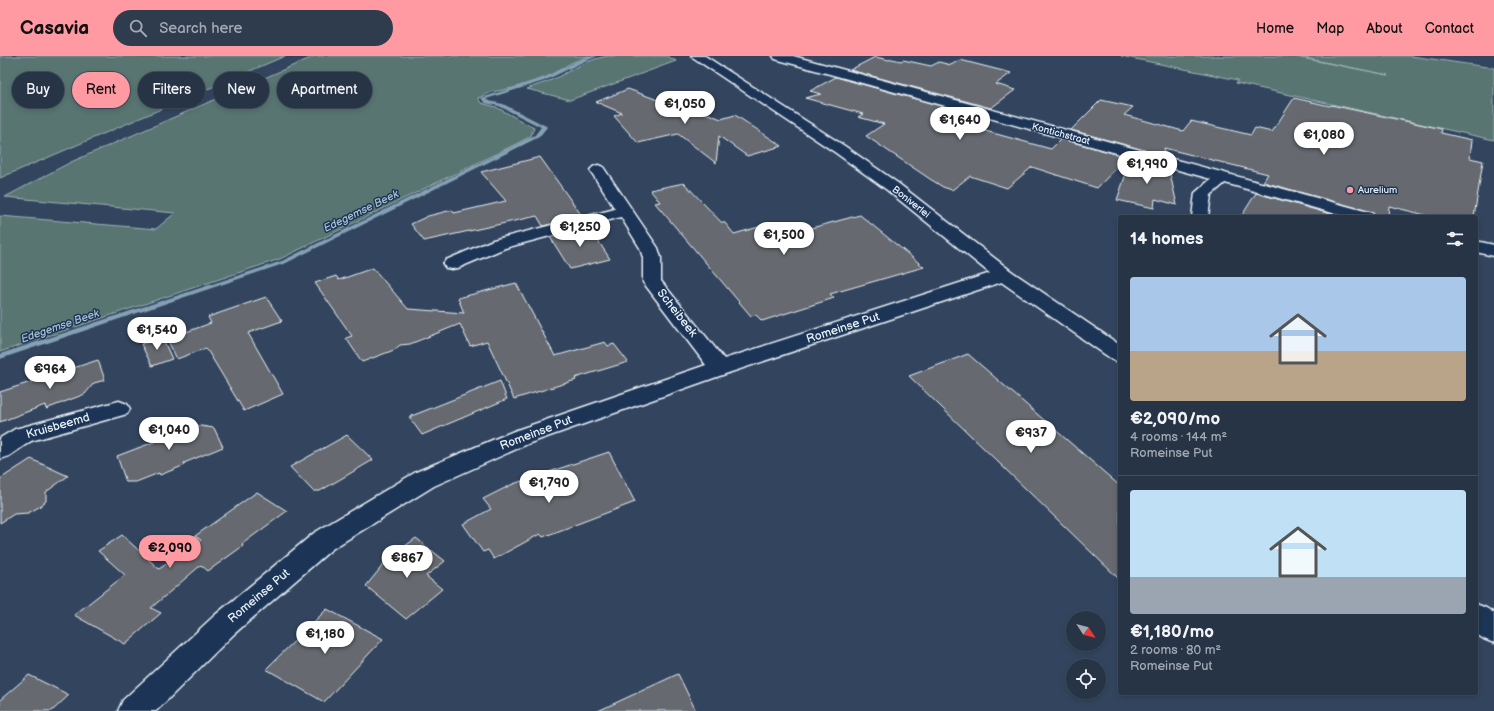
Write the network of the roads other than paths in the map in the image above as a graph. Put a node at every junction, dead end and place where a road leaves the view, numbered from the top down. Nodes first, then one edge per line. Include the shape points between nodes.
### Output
1 (697, 56) edge
2 (779, 56) edge
3 (598, 170) dead end
4 (1222, 178) junction
5 (625, 211) junction
6 (1200, 215) edge
7 (1359, 215) edge
8 (1478, 247) edge
9 (1494, 251) edge
10 (452, 264) dead end
11 (1004, 275) junction
12 (1118, 354) edge
13 (720, 368) junction
14 (119, 409) dead end
15 (0, 450) edge
16 (1478, 618) edge
17 (1494, 630) edge
18 (134, 711) edge

1 - 11 street, Boniverlei via 841,150
2 - 4 street, Kontichstraat
3 - 5 street, Scheibeek
4 - 6 street via 1203,193
4 - 7 street, Kontichstraat
5 - 10 street via 499,244
5 - 13 street, Scheibeek via 649,248 652,258 652,282
8 - 9 street
11 - 12 street, Boniverlei
11 - 13 street, Romeinse Put
13 - 18 street, Romeinse Put via 522,437 425,479 323,541 224,625
14 - 15 street, Kruisbeemd via 24,435
16 - 17 street

